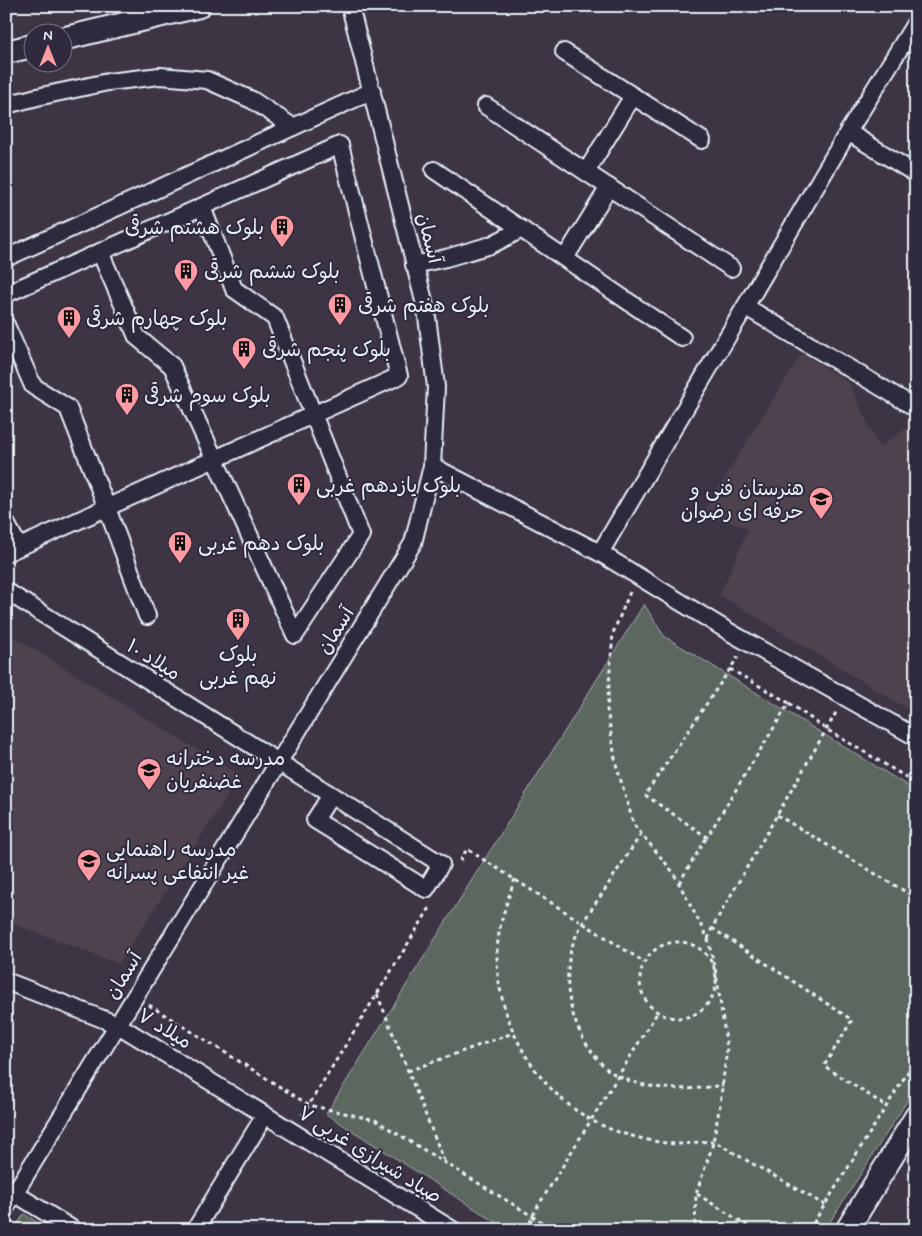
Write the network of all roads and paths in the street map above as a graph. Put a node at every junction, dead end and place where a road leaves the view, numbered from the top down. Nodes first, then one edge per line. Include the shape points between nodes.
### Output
1 (198, 6) edge
2 (350, 6) edge
3 (916, 22) edge
4 (72, 36) edge
5 (22, 48) edge
6 (6, 52) edge
7 (564, 52) dead end
8 (372, 91) junction
9 (633, 96) junction
10 (6, 105) edge
11 (486, 106) dead end
12 (293, 127) junction
13 (848, 132) junction
14 (702, 140) dead end
15 (434, 170) dead end
16 (586, 172) junction
17 (916, 174) edge
18 (609, 187) junction
19 (202, 207) junction
20 (522, 229) junction
21 (100, 252) junction
22 (6, 258) edge
23 (565, 258) junction
24 (414, 265) junction
25 (731, 268) dead end
26 (6, 294) edge
27 (746, 307) junction
28 (6, 325) edge
29 (682, 338) dead end
30 (916, 408) edge
31 (313, 415) junction
32 (215, 459) junction
33 (432, 466) junction
34 (107, 508) junction
35 (6, 523) edge
36 (13, 550) edge
37 (600, 553) junction
38 (637, 575) junction
39 (6, 591) edge
40 (147, 616) dead end
41 (749, 642) junction
42 (730, 669) junction
43 (845, 697) junction
44 (789, 703) junction
45 (826, 729) junction
46 (916, 737) edge
47 (279, 762) junction
48 (916, 783) edge
49 (331, 795) junction
50 (777, 815) junction
51 (642, 834) junction
52 (706, 837) junction
53 (457, 865) dead end
54 (515, 879) junction
55 (679, 883) junction
56 (436, 898) dead end
57 (916, 898) edge
58 (582, 922) junction
59 (712, 928) junction
60 (708, 939) junction
61 (644, 962) junction
62 (716, 973) junction
63 (6, 981) edge
64 (377, 994) dead end
65 (135, 997) junction
66 (658, 1013) junction
67 (118, 1025) junction
68 (513, 1033) junction
69 (916, 1059) edge
70 (408, 1071) junction
71 (618, 1076) junction
72 (723, 1085) junction
73 (309, 1105) junction
74 (886, 1106) junction
75 (266, 1115) junction
76 (916, 1117) edge
77 (591, 1120) junction
78 (293, 1132) junction
79 (713, 1142) junction
80 (445, 1163) junction
81 (696, 1194) junction
82 (9, 1197) edge
83 (825, 1204) junction
84 (534, 1217) junction
85 (74, 1230) edge
86 (195, 1230) edge
87 (453, 1230) edge
88 (527, 1230) edge
89 (555, 1230) edge
90 (696, 1230) edge
91 (754, 1230) edge
92 (809, 1230) edge
93 (847, 1230) edge

1 - 4 street
2 - 8 street, آسمان
3 - 13 street
5 - 6 street
7 - 9 street
8 - 12 street
8 - 24 street, آسمان
9 - 14 street
9 - 16 street
10 - 12 street via 108,82 160,76 206,80 252,100
11 - 16 street
12 - 22 street
13 - 17 street
13 - 27 street
15 - 20 street
16 - 18 street
18 - 23 street
18 - 25 street
19 - 21 street
19 - 31 street via 234,289 274,318
19 - 31 street via 340,145 399,376
20 - 23 street
20 - 24 street via 490,245
21 - 26 street
21 - 32 street via 136,337 172,366
23 - 29 street
24 - 33 street, آسمان via 426,309 436,387
27 - 30 street
27 - 37 street
28 - 34 street via 33,386 68,408
31 - 32 street
31 - 32 street via 360,535 296,635
32 - 34 street
33 - 37 street
33 - 47 street, آسمان via 413,543
34 - 36 street
34 - 40 street
35 - 36 street
37 - 38 street
38 - 41 street
38 - 51 path via 613,633 607,709 616,764 634,824
39 - 47 street, میلاد ۱۰
41 - 42 path
41 - 43 street
42 - 44 path
42 - 52 path via 645,795
43 - 45 path
43 - 46 street
44 - 45 path
44 - 52 path
45 - 48 path
45 - 50 path
47 - 49 street, میلاد ۱۰
47 - 65 street, آسمان
49 - 49 street, میلاد ۱۰ via 442,864 426,889 315,820
50 - 57 path
50 - 59 path
51 - 55 path
51 - 58 path
52 - 55 path
53 - 54 path via 467,849
54 - 58 path
54 - 68 path via 502,916 497,956 501,995
55 - 60 path
56 - 73 path
58 - 61 path
58 - 71 path via 570,953 569,1001 584,1043 604,1067
59 - 60 path
59 - 74 path via 852,1020 824,1066
60 - 62 path
61 - 62 path via 661,945 684,942 705,952
61 - 66 path via 640,973 643,995
62 - 66 path via 717,986 713,998 700,1012 682,1018
62 - 72 path via 728,1048
63 - 67 street, میلاد ۷
64 - 70 path
65 - 67 street, آسمان
65 - 73 path
66 - 71 path
67 - 75 street, میلاد ۷
67 - 82 street, آسمان
68 - 70 path
68 - 77 path via 539,1075 559,1097
69 - 74 path
70 - 80 path
71 - 72 path via 645,1085 675,1088
71 - 77 path
72 - 79 path
73 - 78 path
73 - 80 path via 375,1120
74 - 83 path
75 - 78 street, صیاد شیرازی غربی ۷
75 - 86 street
76 - 93 street
77 - 79 path via 620,1133 650,1141 681,1144
77 - 84 path
78 - 87 street, صیاد شیرازی غربی ۷
79 - 81 path
79 - 83 path
80 - 84 path
81 - 90 path
81 - 91 path
82 - 85 street
83 - 92 path
84 - 88 path
84 - 89 path

